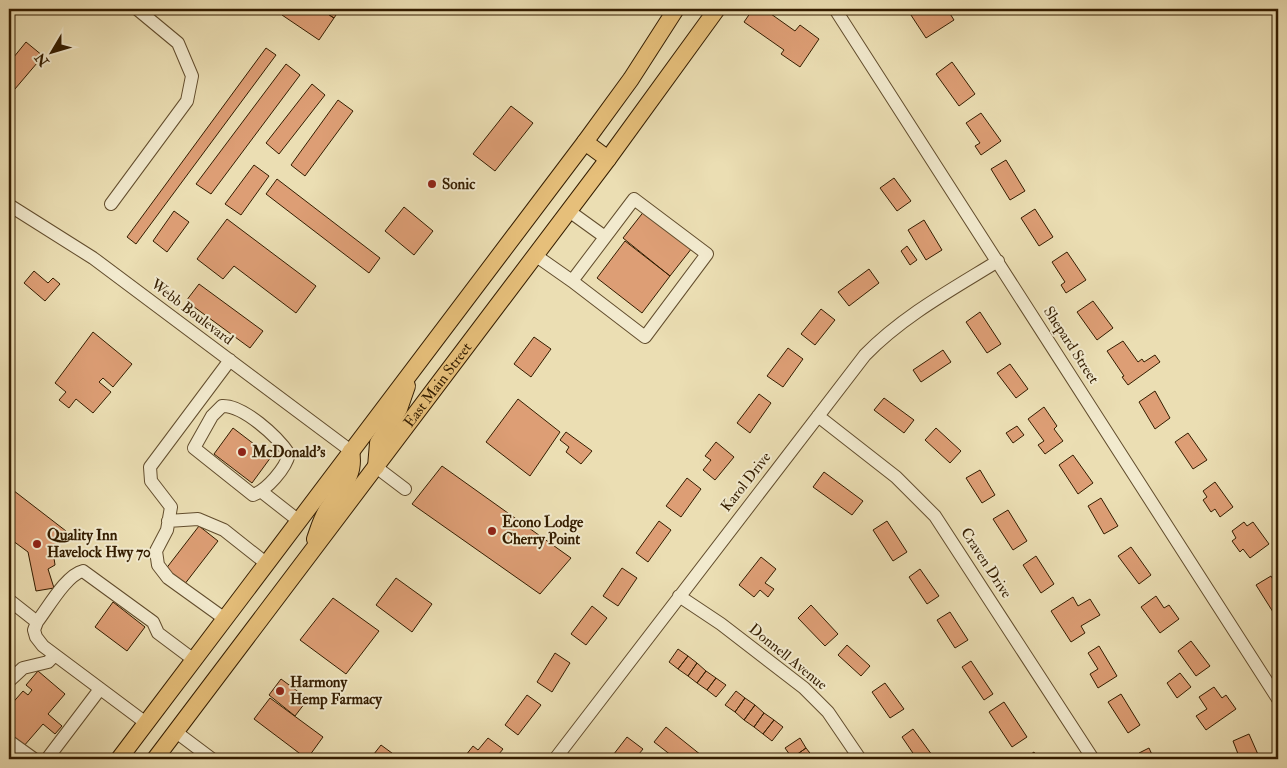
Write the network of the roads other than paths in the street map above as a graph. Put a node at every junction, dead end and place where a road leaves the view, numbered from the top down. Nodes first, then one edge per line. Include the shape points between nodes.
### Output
1 (137, 9) edge
2 (676, 9) edge
3 (835, 9) edge
4 (712, 14) edge
5 (585, 142) junction
6 (608, 159) junction
7 (111, 204) dead end
8 (9, 205) edge
9 (569, 211) junction
10 (605, 237) junction
11 (535, 256) junction
12 (998, 261) junction
13 (572, 281) junction
14 (230, 360) junction
15 (413, 370) junction
16 (818, 416) junction
17 (175, 434) junction
18 (194, 448) junction
19 (351, 452) junction
20 (376, 467) junction
21 (405, 489) dead end
22 (262, 492) junction
23 (168, 521) junction
24 (299, 521) junction
25 (307, 558) junction
26 (267, 564) junction
27 (679, 596) junction
28 (9, 600) edge
29 (225, 619) junction
30 (38, 622) junction
31 (55, 655) junction
32 (194, 660) junction
33 (9, 681) edge
34 (100, 689) junction
35 (1278, 700) edge
36 (146, 724) junction
37 (176, 732) junction
38 (9, 742) edge
39 (34, 759) edge
40 (47, 759) edge
41 (119, 759) edge
42 (155, 759) edge
43 (212, 759) edge
44 (555, 759) edge
45 (860, 759) edge
46 (1093, 759) edge

1 - 7 street via 178,43 192,76 187,101
2 - 5 main road, East Main Street
3 - 12 street, Shepard Street
4 - 6 main road, East Main Street
5 - 6 main road
5 - 15 main road, East Main Street
6 - 9 main road, East Main Street
8 - 14 street, Webb Boulevard via 80,250
9 - 10 street
9 - 11 main road, East Main Street
10 - 13 street
10 - 13 street via 634,199 707,254 645,337
11 - 13 street
11 - 20 main road, East Main Street
12 - 16 street, Karol Drive via 890,331 865,356
12 - 35 street, Shepard Street
14 - 17 street
14 - 19 street, Webb Boulevard
15 - 19 main road, East Main Street
15 - 20 main road via 399,409 378,443
16 - 27 street, Karol Drive
16 - 46 street, Craven Drive via 896,477 935,516
17 - 18 street
17 - 23 street via 150,467 151,481 170,507
18 - 22 street via 253,495
18 - 22 street via 212,416 222,406 245,412 289,454
19 - 24 main road, East Main Street
19 - 25 main road via 350,478 324,514
20 - 21 street
20 - 25 main road, East Main Street
22 - 24 street
23 - 26 street via 198,519 224,530
23 - 29 street via 156,551 158,565 168,578
24 - 26 main road, East Main Street
25 - 37 main road, East Main Street
26 - 29 main road, East Main Street
27 - 44 street, Karol Drive
27 - 45 street, Donnell Avenue via 804,688 828,712
28 - 30 street
29 - 32 main road, East Main Street
30 - 31 street via 34,630 36,637
30 - 32 street via 69,579 83,571 153,622 158,633
31 - 33 street via 48,662 23,668
31 - 34 street
32 - 36 main road, East Main Street
34 - 36 street
34 - 40 street
36 - 41 main road, East Main Street
37 - 42 main road, East Main Street
37 - 43 street
38 - 39 street

